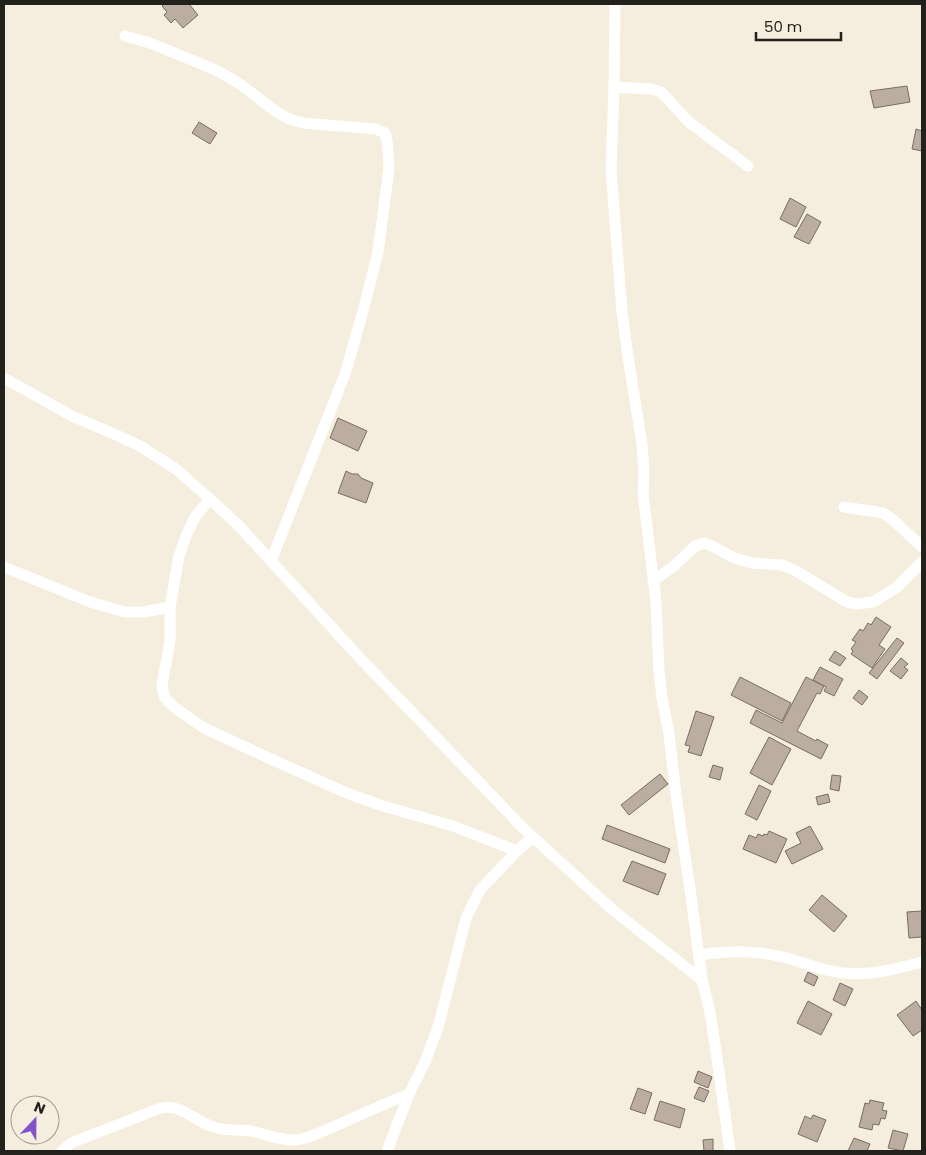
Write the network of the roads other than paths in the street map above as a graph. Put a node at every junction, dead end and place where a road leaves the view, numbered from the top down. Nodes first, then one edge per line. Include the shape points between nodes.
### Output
1 (615, 4) edge
2 (124, 36) dead end
3 (614, 87) junction
4 (748, 166) dead end
5 (4, 378) edge
6 (210, 499) junction
7 (844, 507) dead end
8 (922, 547) edge
9 (271, 561) junction
10 (922, 562) edge
11 (4, 568) edge
12 (654, 581) junction
13 (170, 607) junction
14 (533, 837) junction
15 (517, 851) junction
16 (699, 955) junction
17 (922, 962) edge
18 (702, 980) junction
19 (409, 1094) junction
20 (62, 1151) edge
21 (386, 1151) edge
22 (730, 1151) edge

1 - 3 street
2 - 9 street via 216,70 289,119 376,129 385,133 388,140 389,168 378,252 362,315 345,374
3 - 4 street via 661,92 689,122
3 - 12 street via 611,170 616,244 622,312 642,444 643,494
5 - 6 street via 72,416 140,446 176,469
6 - 9 street
6 - 13 street via 186,536
7 - 8 street via 883,513
9 - 14 street
10 - 12 street via 896,588 872,602 857,604 847,602 782,565 752,564 705,543 695,546
11 - 13 street via 90,602 125,612
12 - 16 street via 661,689 670,734
13 - 15 street via 170,640 162,687 165,698 175,708 204,728 349,794 453,826
14 - 15 street
14 - 18 street via 614,911
15 - 19 street via 480,890 466,918 439,1024
16 - 17 street via 760,953 832,971 859,974
16 - 18 street
18 - 22 street via 709,1007
19 - 20 street via 298,1140 283,1140 251,1131 218,1129 167,1106 71,1144
19 - 21 street

